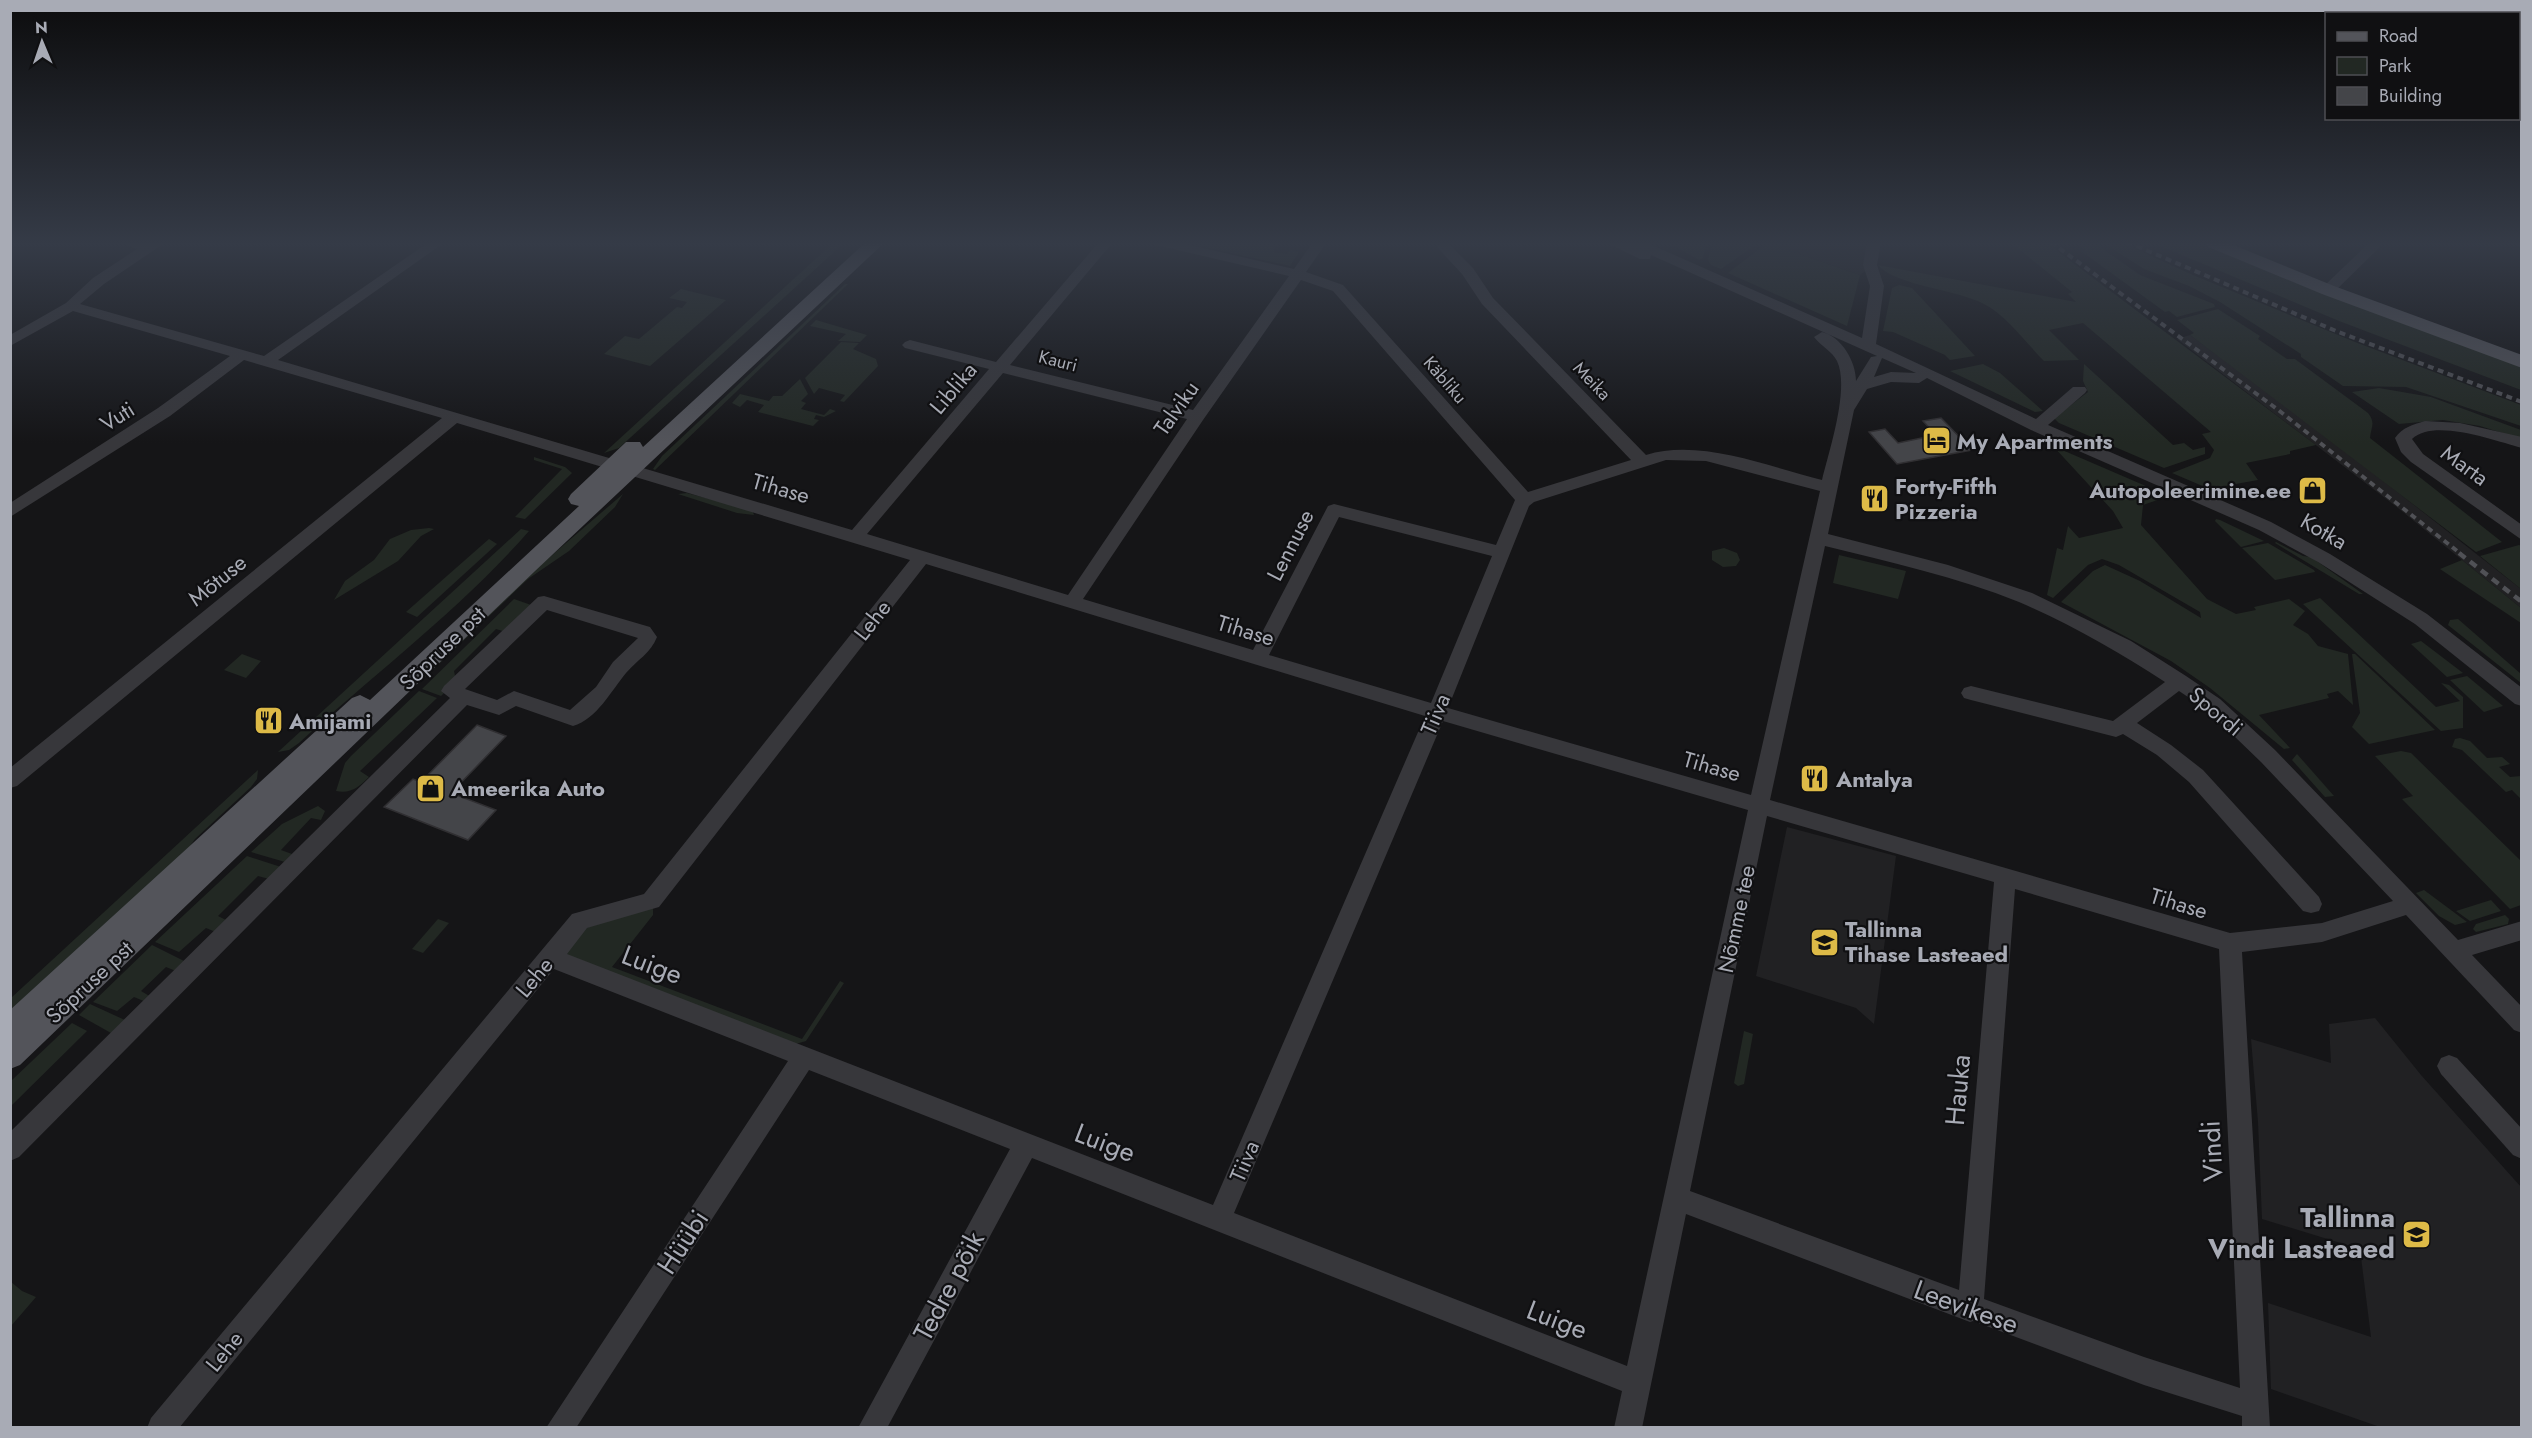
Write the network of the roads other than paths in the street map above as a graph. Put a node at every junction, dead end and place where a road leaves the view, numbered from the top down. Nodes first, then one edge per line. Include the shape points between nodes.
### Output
1 (66, 309) edge
2 (82, 309) edge
3 (342, 309) edge
4 (786, 309) edge
5 (801, 309) edge
6 (1049, 309) edge
7 (1273, 309) edge
8 (1358, 309) edge
9 (1496, 309) edge
10 (1772, 309) edge
11 (1775, 309) edge
12 (1874, 309) edge
13 (2379, 309) edge
14 (1822, 337) junction
15 (10, 342) edge
16 (910, 345) dead end
17 (243, 354) junction
18 (1869, 354) junction
19 (267, 361) junction
20 (2522, 362) edge
21 (1000, 367) junction
22 (1919, 378) junction
23 (1854, 386) junction
24 (2079, 390) dead end
25 (2014, 415) junction
26 (1197, 416) junction
27 (454, 417) junction
28 (2037, 426) junction
29 (2522, 443) edge
30 (1643, 462) junction
31 (624, 467) junction
32 (1831, 488) junction
33 (1525, 500) junction
34 (10, 511) edge
35 (2522, 534) edge
36 (857, 536) junction
37 (1820, 538) junction
38 (1501, 552) junction
39 (923, 556) junction
40 (1072, 602) junction
41 (1258, 658) junction
42 (2179, 681) junction
43 (1971, 693) dead end
44 (464, 696) junction
45 (2522, 699) edge
46 (1437, 711) junction
47 (2123, 724) junction
48 (10, 780) edge
49 (1760, 806) junction
50 (2005, 876) junction
51 (2311, 904) dead end
52 (2410, 904) junction
53 (2522, 930) edge
54 (2230, 943) junction
55 (2454, 951) junction
56 (550, 957) junction
57 (2522, 1023) edge
58 (10, 1029) edge
59 (10, 1056) edge
60 (805, 1056) junction
61 (2449, 1066) dead end
62 (1026, 1144) junction
63 (2522, 1147) edge
64 (10, 1149) edge
65 (1678, 1199) junction
66 (1219, 1220) junction
67 (1970, 1309) junction
68 (1638, 1384) junction
69 (2256, 1418) edge
70 (161, 1428) edge
71 (561, 1428) edge
72 (872, 1428) edge
73 (1628, 1428) edge

1 - 15 street
2 - 17 street, Tihase
3 - 19 street
4 - 31 main road, Sõpruse pst
5 - 31 main road, Sõpruse pst
6 - 21 street, Liblika
7 - 26 street, Talviku
8 - 33 street, Käbliku
9 - 30 street, Meika
10 - 14 street
11 - 18 street
12 - 18 street
13 - 20 main road
14 - 18 street
14 - 23 street via 1843,355
16 - 21 street, Kauri
17 - 19 street, Tihase
17 - 34 street, Vuti via 164,412
18 - 22 street, Kotka
18 - 23 street, Nõmme tee
18 - 25 street, Kotka via 1940,378
19 - 27 street, Tihase
21 - 26 street, Kauri
21 - 36 street, Liblika
22 - 23 street via 1891,377
22 - 25 street, Kotka
23 - 32 street, Nõmme tee
24 - 28 street
25 - 28 street, Kotka
26 - 40 street, Talviku
27 - 31 street, Tihase
27 - 48 street, Mõtuse
28 - 45 street, Kotka via 2216,502 2324,558 2421,619
29 - 35 street, Marta via 2453,427 2418,428 2403,438 2407,448
30 - 32 street via 1665,455 1706,456
30 - 33 street
31 - 36 street, Tihase
31 - 58 main road, Sõpruse pst
31 - 59 main road, Sõpruse pst via 526,567
32 - 37 street, Nõmme tee
33 - 38 street, Tiiva
36 - 39 street, Tihase
37 - 42 street, Spordi via 1942,569 2026,598 2124,646
37 - 49 street, Nõmme tee
38 - 41 street, Lennuse via 1334,510
38 - 46 street, Tiiva
39 - 40 street, Tihase
39 - 56 street, Lehe via 651,901 580,921
40 - 41 street, Tihase
41 - 46 street, Tihase
42 - 47 street
42 - 52 street, Spordi via 2213,704 2268,756
43 - 47 street via 2116,729
44 - 44 street via 499,708 514,698 573,719 603,692 648,637 643,632 544,602 451,691
44 - 64 street
46 - 49 street, Tihase
46 - 66 street, Tiiva
47 - 51 street via 2196,776
49 - 50 street, Tihase
49 - 65 street, Nõmme tee
50 - 54 street, Tihase
50 - 67 street, Hauka
52 - 54 street, Tihase via 2334,930 2276,942
52 - 55 street, Spordi
53 - 55 street
54 - 69 street, Vindi
55 - 57 street, Spordi
56 - 60 street, Luige
56 - 70 street, Lehe
60 - 62 street, Luige
60 - 71 street, Hüübi
61 - 63 street
62 - 66 street, Luige
62 - 72 street, Tedre põik
65 - 67 street, Leevikese
65 - 68 street, Nõmme tee
66 - 68 street, Luige
67 - 69 street, Leevikese via 2208,1394
68 - 73 street, Nõmme tee

